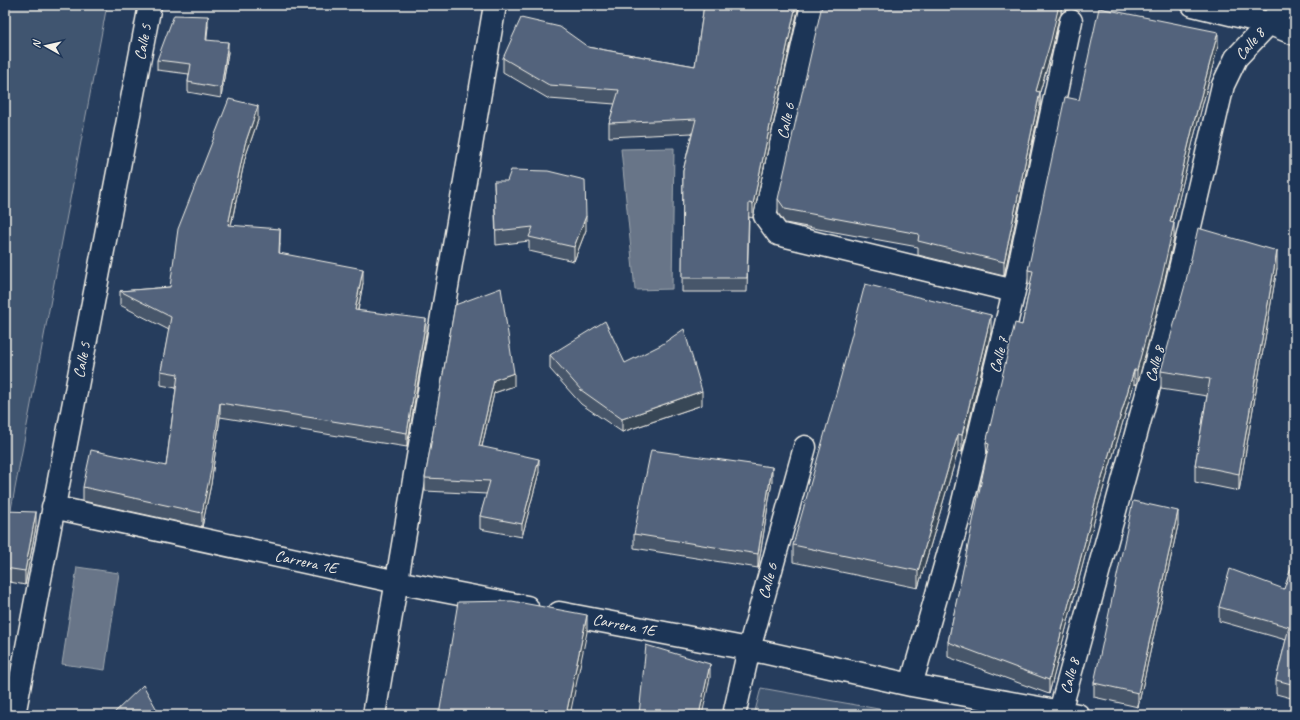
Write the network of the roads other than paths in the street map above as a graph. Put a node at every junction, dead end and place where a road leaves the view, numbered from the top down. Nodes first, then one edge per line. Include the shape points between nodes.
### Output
1 (150, 5) edge
2 (495, 5) edge
3 (812, 5) edge
4 (1192, 5) edge
5 (1286, 5) edge
6 (1071, 21) dead end
7 (1268, 23) junction
8 (1295, 34) edge
9 (1014, 291) junction
10 (805, 447) dead end
11 (53, 507) junction
12 (397, 582) junction
13 (749, 649) junction
14 (911, 685) junction
15 (1065, 714) edge
16 (14, 715) edge
17 (374, 715) edge
18 (734, 715) edge

1 - 11 street, Calle 5
2 - 12 street
3 - 9 street, Calle 6 via 765,216 778,234
4 - 7 street
5 - 7 street, Calle 8
6 - 9 street, Calle 7
7 - 8 street
7 - 15 street, Calle 8 via 1236,58 1223,85 1173,299
9 - 14 street, Calle 7 via 962,506
10 - 13 street, Calle 6
11 - 12 street, Carrera 1E
11 - 16 street, Calle 5
12 - 13 street, Carrera 1E
12 - 17 street
13 - 14 street, Carrera 1E
13 - 18 street, Calle 6
14 - 15 street, Carrera 1E

